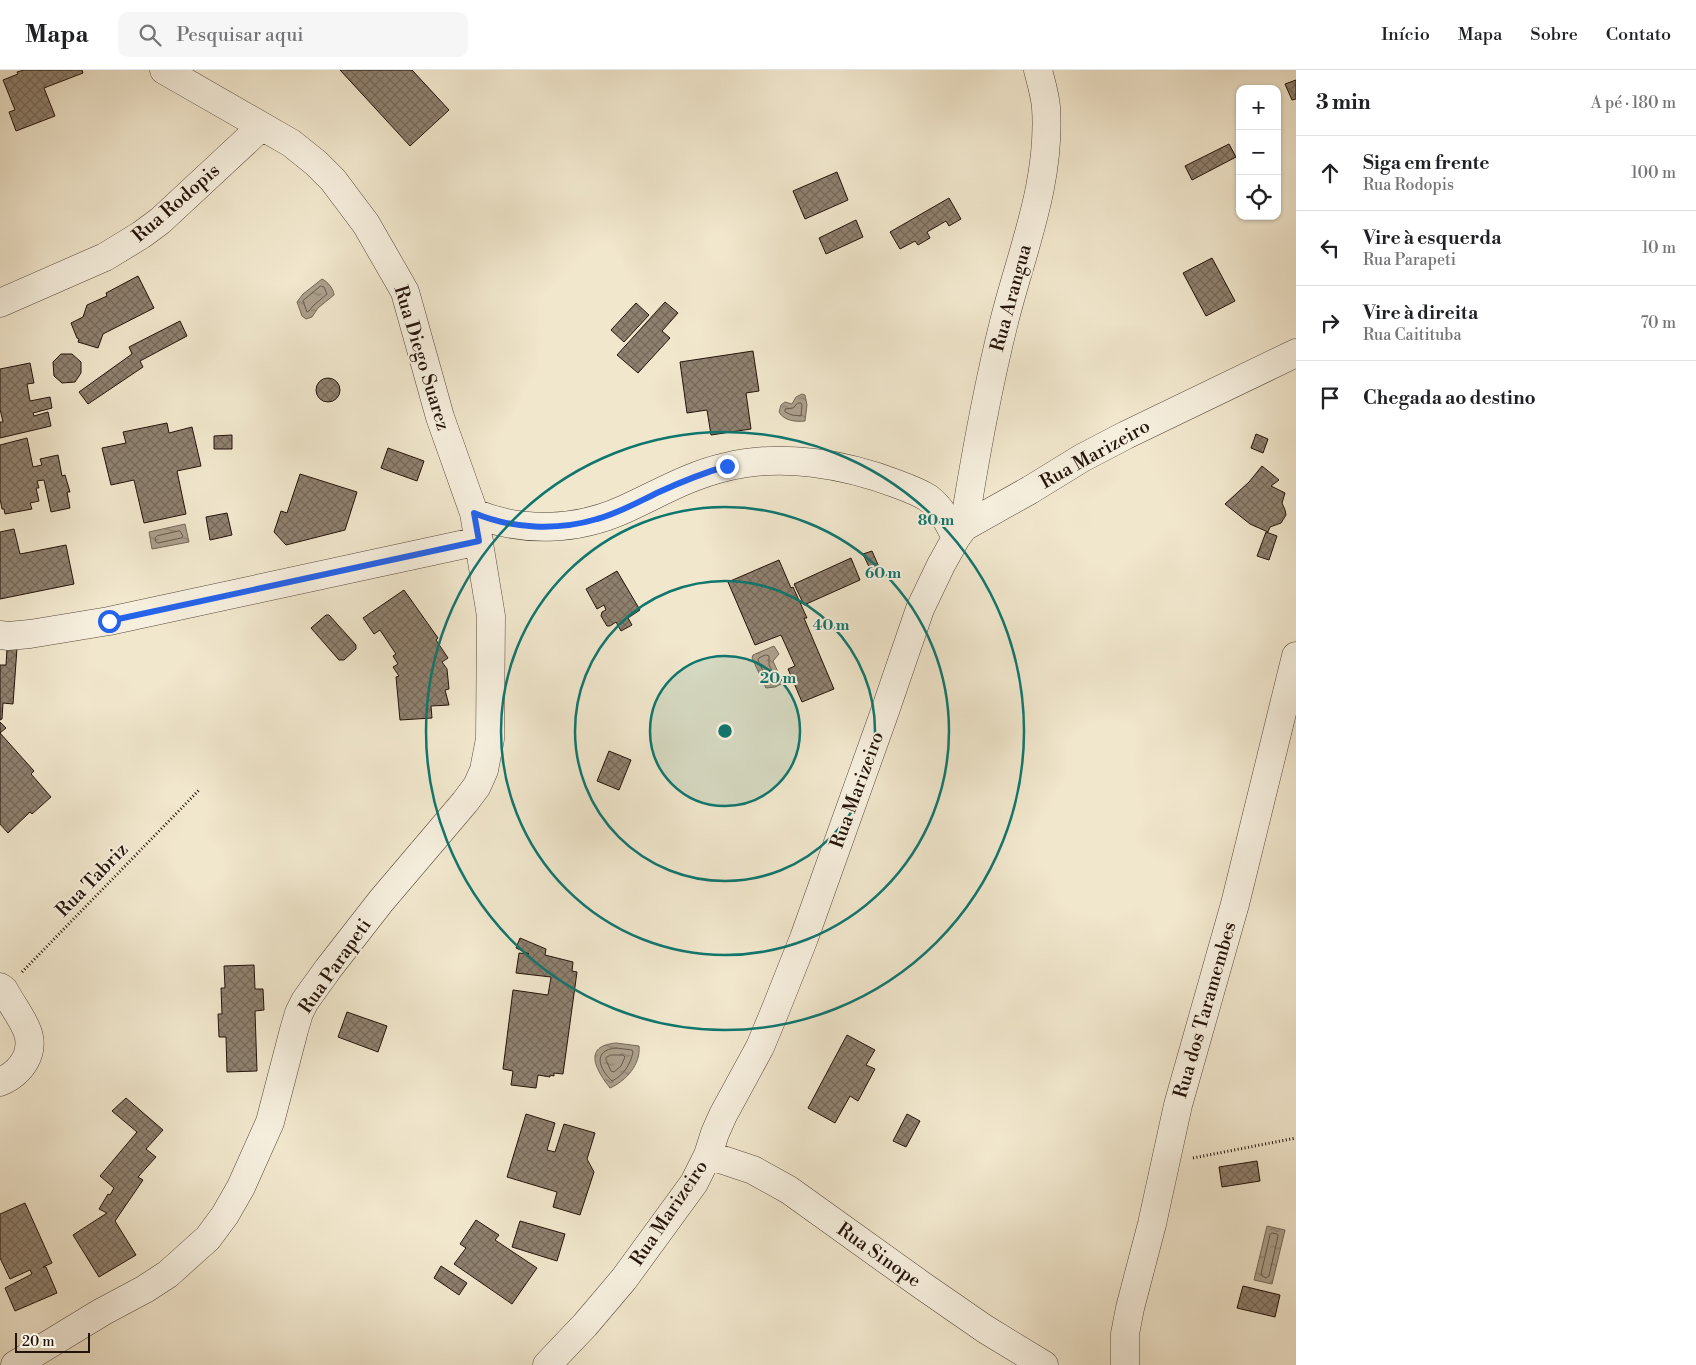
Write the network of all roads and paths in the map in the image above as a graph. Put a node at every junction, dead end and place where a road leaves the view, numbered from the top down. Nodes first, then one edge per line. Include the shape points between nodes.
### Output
1 (164, 70) edge
2 (1038, 70) edge
3 (189, 77) edge
4 (261, 127) junction
5 (0, 303) edge
6 (1296, 353) edge
7 (474, 513) junction
8 (960, 532) junction
9 (479, 541) junction
10 (0, 635) edge
11 (1296, 656) edge
12 (200, 789) dead end
13 (2, 989) edge
14 (0, 1082) edge
15 (1296, 1138) edge
16 (708, 1154) junction
17 (1165, 1163) junction
18 (16, 1365) edge
19 (547, 1365) edge
20 (1044, 1365) edge
21 (1125, 1365) edge

1 - 3 street, Rua Diego Suarez
2 - 8 street, Rua Arangua via 1046,106 1042,186 1004,320
3 - 4 street, Rua Diego Suarez
4 - 5 street, Rua Rodopis via 141,235 105,257
4 - 7 street, Rua Diego Suarez via 291,143 333,180 366,224 405,292 440,417
6 - 8 street, Rua Marizeiro via 1082,458
7 - 8 street via 515,524 574,525 623,510 699,475 727,466 793,461 858,471 911,489 929,498
7 - 9 street, Rua Parapeti
8 - 16 street, Rua Marizeiro via 920,608 801,947 760,1046 723,1115
9 - 10 street via 109,621 15,636
9 - 18 street, Rua Parapeti via 491,616 491,714 488,754 477,786 381,901 305,1001 294,1030 270,1122 241,1187 226,1215 208,1238 168,1274
11 - 17 street, Rua dos Taramembes via 1235,904 1197,1034
12 - 13 path, Rua Tabriz
13 - 14 street via 27,1030 29,1046 26,1062
15 - 17 path
16 - 19 street, Rua Marizeiro via 694,1182 624,1279
16 - 20 street, Rua Sinope via 753,1170 782,1186 985,1329
17 - 21 street, Rua dos Taramembes via 1130,1308

